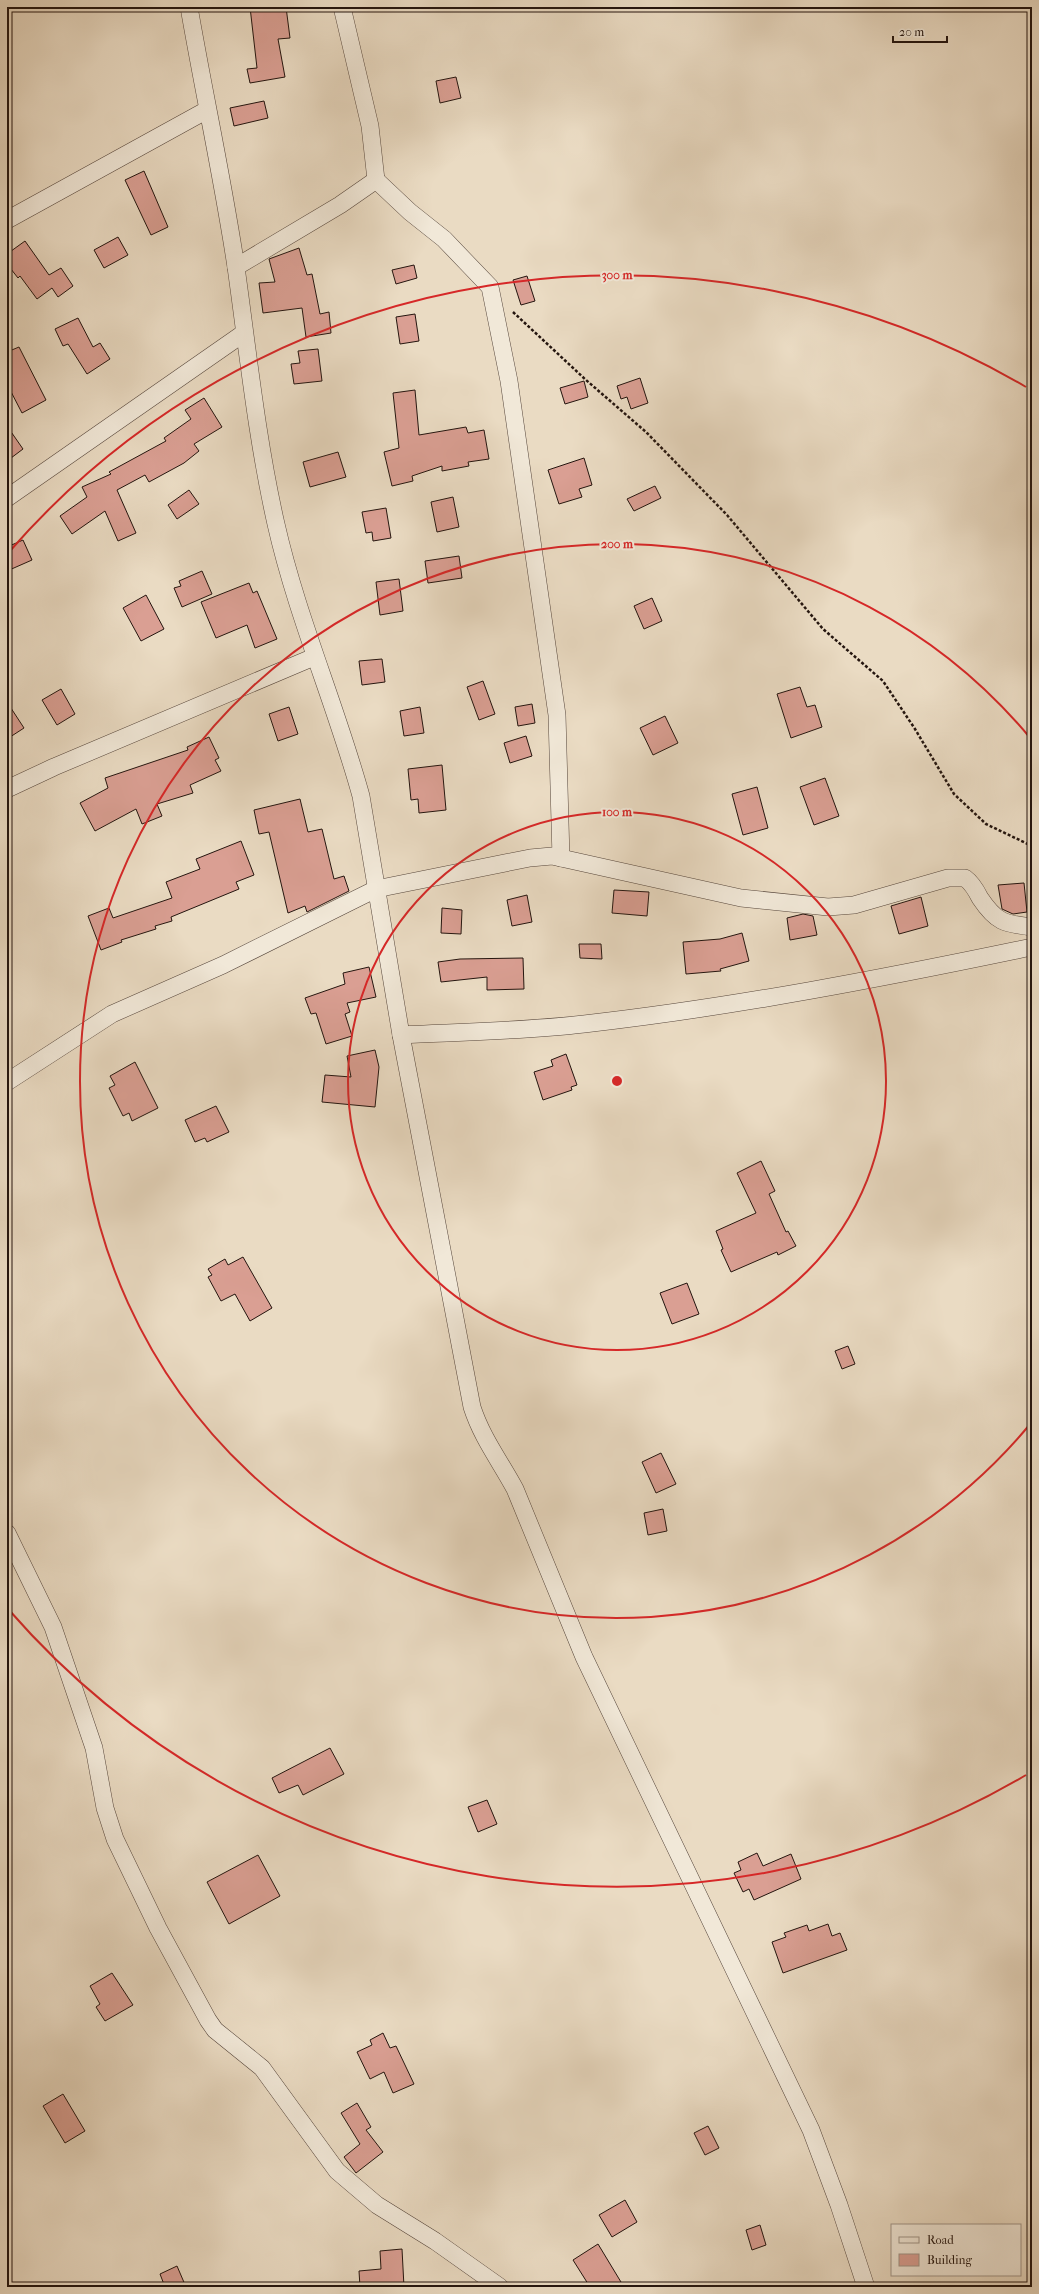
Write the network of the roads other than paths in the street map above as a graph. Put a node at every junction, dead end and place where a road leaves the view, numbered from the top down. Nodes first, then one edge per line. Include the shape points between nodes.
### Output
1 (189, 7) edge
2 (342, 7) edge
3 (207, 110) junction
4 (376, 180) junction
5 (7, 220) edge
6 (236, 267) junction
7 (244, 332) junction
8 (7, 498) edge
9 (314, 657) junction
10 (7, 789) edge
11 (561, 858) junction
12 (376, 889) junction
13 (1032, 927) edge
14 (1032, 947) edge
15 (401, 1035) junction
16 (7, 1082) edge
17 (7, 1533) edge
18 (500, 2287) edge
19 (866, 2287) edge

1 - 3 street
2 - 4 street via 370,126
3 - 5 street
3 - 6 street
4 - 6 street via 340,205
4 - 11 street via 444,240 490,287 509,381 556,715
6 - 7 street
7 - 8 street
7 - 9 street via 276,526
9 - 10 street
9 - 12 street via 351,760 361,796
11 - 12 street via 530,858
11 - 13 street via 741,898 834,908 854,905 948,878 965,878 992,916 1001,922
12 - 15 street
12 - 16 street via 223,965 112,1014
14 - 15 street via 748,1001 663,1014 550,1027
15 - 19 street via 472,1407 479,1428 515,1489 584,1657 811,2130
17 - 18 street via 53,1627 92,1742 105,1808 115,1839 158,1928 208,2020 215,2030 262,2068 337,2171 377,2206 435,2241

